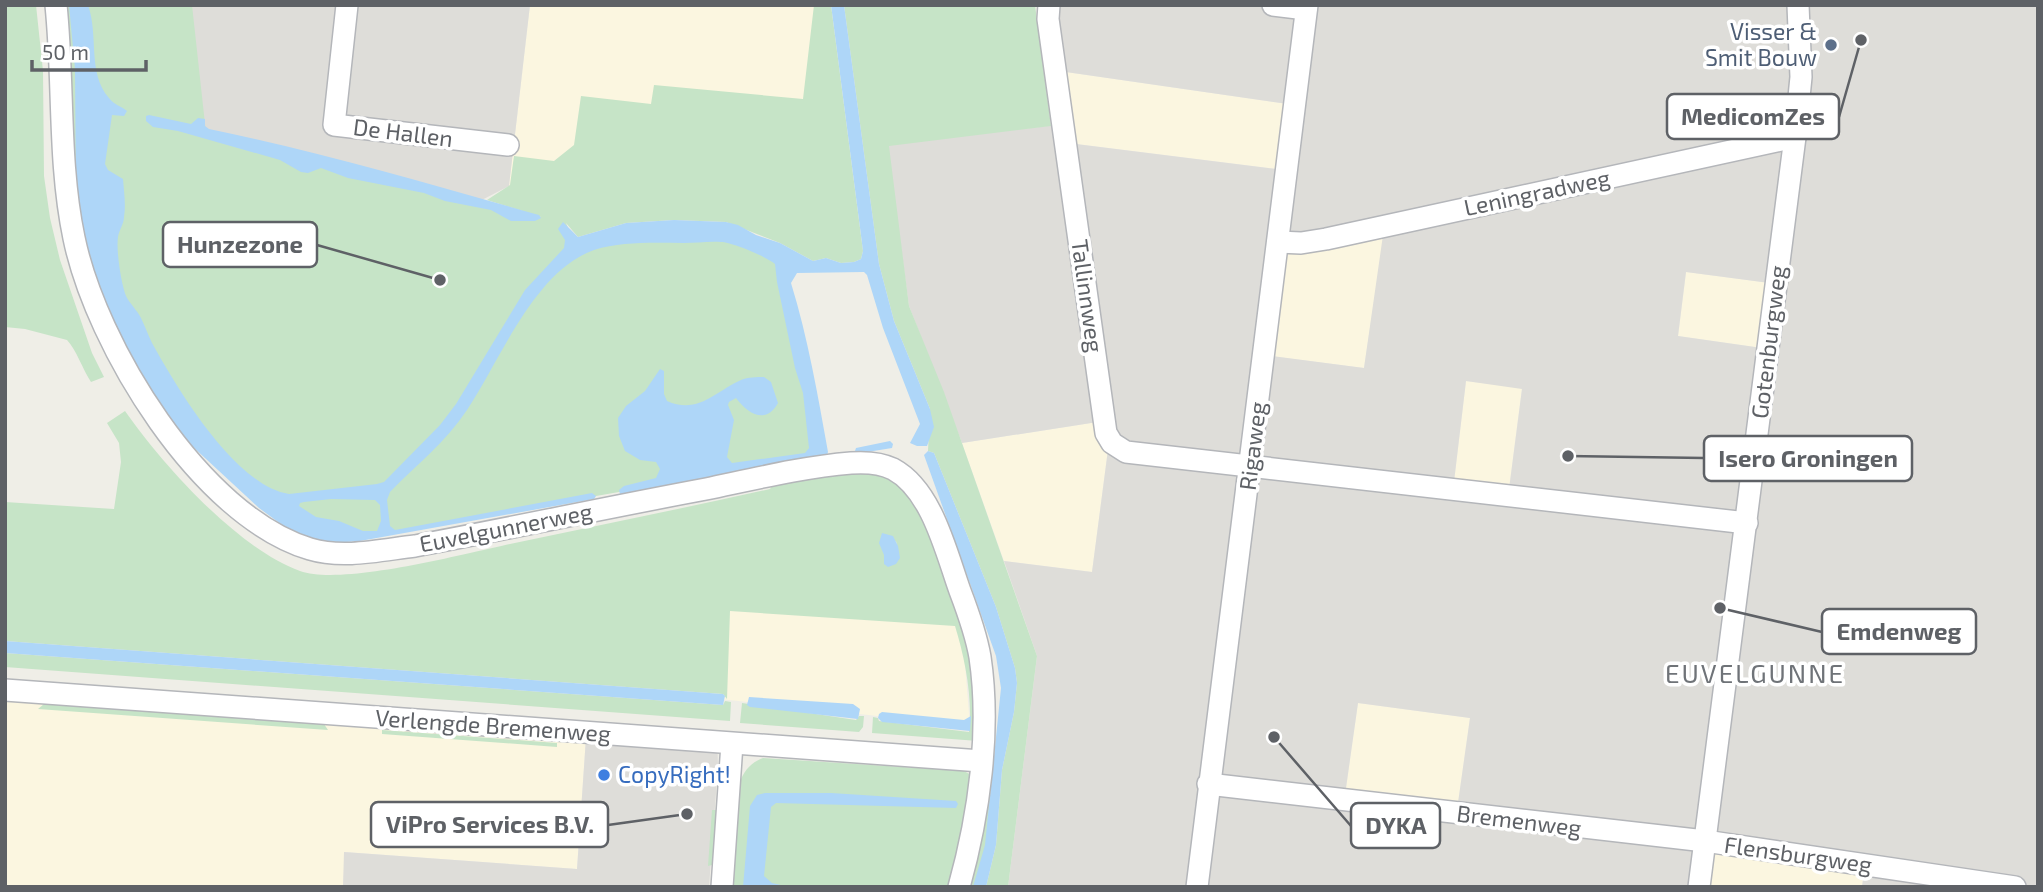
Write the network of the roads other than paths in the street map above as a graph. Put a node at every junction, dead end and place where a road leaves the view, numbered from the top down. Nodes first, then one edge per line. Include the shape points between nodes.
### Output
1 (56, 5) edge
2 (347, 5) edge
3 (1049, 5) edge
4 (1273, 5) edge
5 (1798, 5) edge
6 (1307, 7) edge
7 (1795, 137) junction
8 (508, 145) dead end
9 (1278, 242) junction
10 (1251, 466) junction
11 (1747, 523) junction
12 (5, 690) edge
13 (732, 744) junction
14 (981, 761) junction
15 (1208, 783) junction
16 (1705, 841) junction
17 (2019, 886) edge
18 (722, 887) edge
19 (959, 887) edge
20 (1197, 887) edge
21 (1699, 887) edge

1 - 14 street, Euvelgunnerweg via 67,198 92,303 121,362 166,431 198,470 240,508 298,545 331,553 358,553 442,541 788,473 852,463 889,467 921,495 971,620 984,696
2 - 8 street, De Hallen via 334,125
3 - 10 street, Tallinnweg via 1106,433 1126,452
4 - 6 street
5 - 7 street, Gotenburgweg via 1801,77
6 - 9 street, Rigaweg
7 - 9 street, Leningradweg via 1326,239
7 - 11 street, Gotenburgweg
9 - 10 street, Rigaweg
10 - 11 street, Tallinnweg
10 - 15 street, Rigaweg
11 - 16 street, Gotenburgweg
12 - 13 street, Verlengde Bremenweg
13 - 14 street, Verlengde Bremenweg
13 - 18 street
14 - 19 street, Euvelgunnerweg via 977,812
15 - 16 street, Bremenweg
15 - 20 street, Rigaweg
16 - 17 street, Flensburgweg
16 - 21 street, Gotenburgweg

